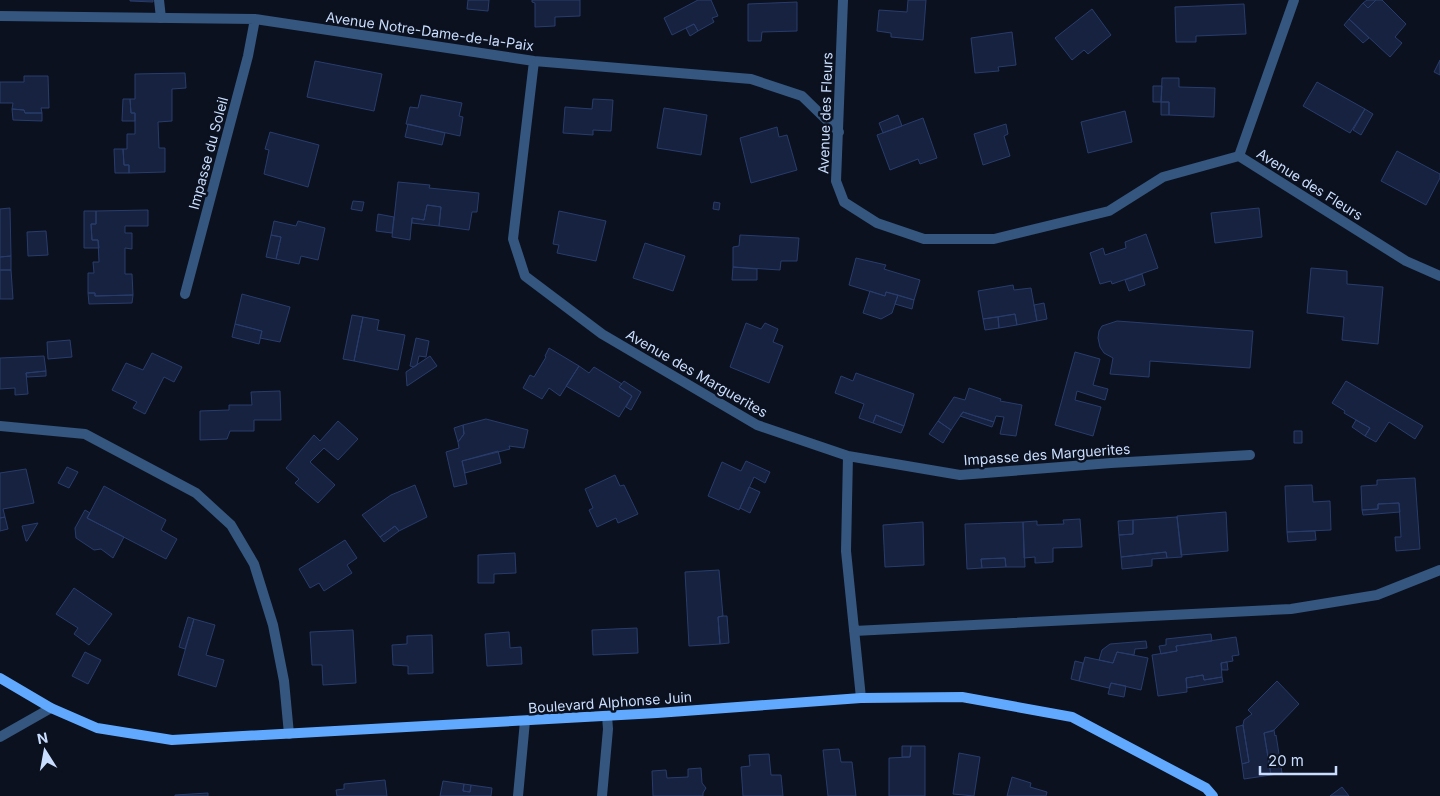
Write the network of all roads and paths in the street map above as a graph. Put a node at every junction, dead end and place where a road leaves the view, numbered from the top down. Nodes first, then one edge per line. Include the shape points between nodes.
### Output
1 (159, 0) edge
2 (843, 0) edge
3 (1294, 0) edge
4 (0, 16) edge
5 (161, 18) junction
6 (255, 19) junction
7 (534, 61) junction
8 (839, 132) junction
9 (1239, 156) junction
10 (1440, 276) edge
11 (185, 294) dead end
12 (0, 426) edge
13 (1250, 455) dead end
14 (848, 456) junction
15 (1440, 570) edge
16 (854, 631) junction
17 (0, 678) edge
18 (861, 698) junction
19 (51, 708) junction
20 (607, 716) junction
21 (524, 721) junction
22 (289, 734) junction
23 (0, 737) edge
24 (518, 796) edge
25 (602, 796) edge
26 (1213, 796) edge

1 - 5 street
2 - 8 street, Avenue des Fleurs
3 - 9 street
4 - 5 street, Avenue Notre-Dame-de-la-Paix
5 - 6 street, Avenue Notre-Dame-de-la-Paix
6 - 7 street, Avenue Notre-Dame-de-la-Paix
6 - 11 street, Impasse du Soleil
7 - 8 street, Avenue Notre-Dame-de-la-Paix via 751,79 802,96
7 - 14 street, Avenue des Marguerites via 513,239 525,276 602,334 757,425
8 - 9 street, Avenue des Fleurs via 836,181 844,202 877,223 924,239 994,239 1109,210 1163,177
9 - 10 street, Avenue des Fleurs via 1406,260
12 - 22 street via 85,434 196,493 231,525 254,564 273,625 284,682
13 - 14 street, Impasse des Marguerites via 960,475
14 - 16 street via 846,551
15 - 16 street via 1378,595 1291,609
16 - 18 street
17 - 19 street, Boulevard Alphonse Juin
18 - 20 street, Boulevard Alphonse Juin
18 - 26 street, Boulevard Alphonse Juin via 962,697 1072,717 1206,788
19 - 22 street, Boulevard Alphonse Juin via 97,728 172,740
19 - 23 street
20 - 21 street, Boulevard Alphonse Juin
20 - 25 street
21 - 22 street, Boulevard Alphonse Juin
21 - 24 street

